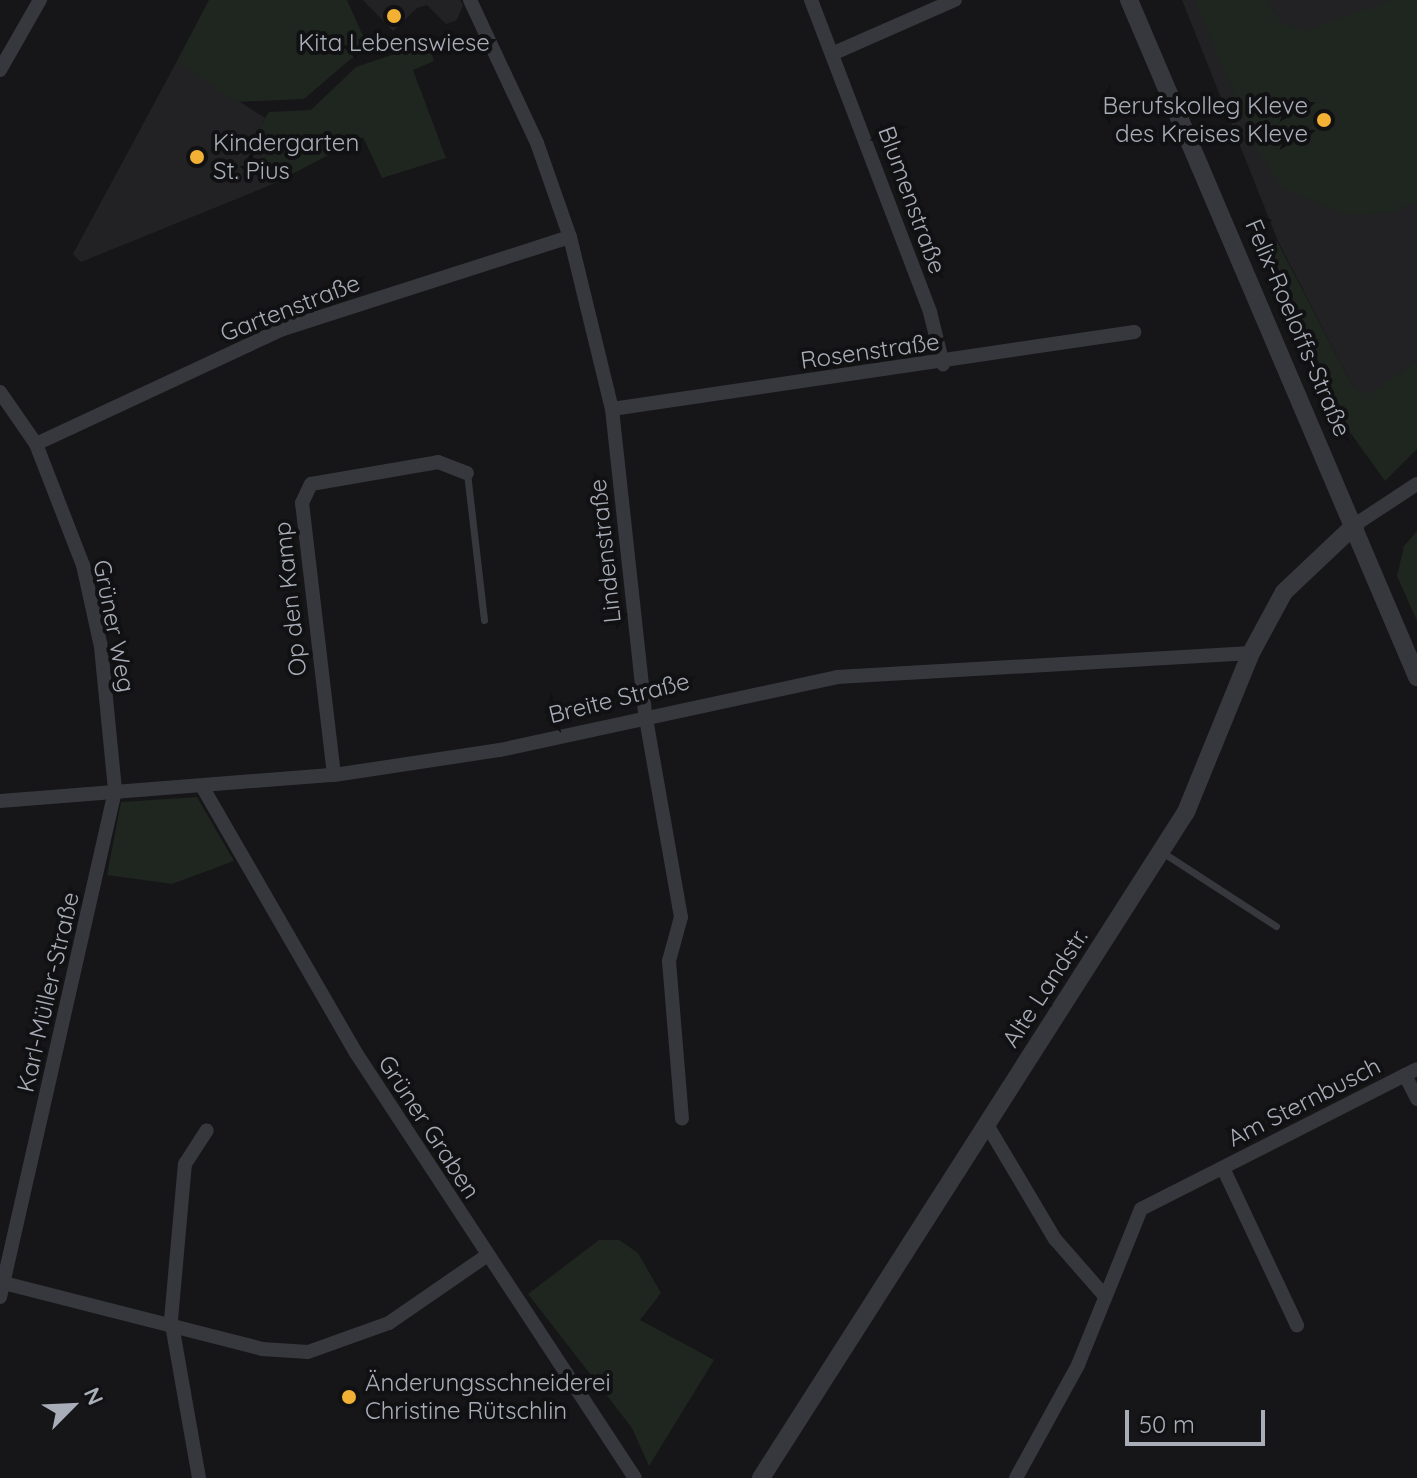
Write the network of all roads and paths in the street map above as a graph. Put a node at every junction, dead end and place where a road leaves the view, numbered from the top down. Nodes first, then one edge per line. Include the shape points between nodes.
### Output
1 (40, 0) edge
2 (470, 0) edge
3 (811, 0) edge
4 (955, 0) edge
5 (1129, 0) edge
6 (834, 53) junction
7 (0, 70) edge
8 (570, 237) junction
9 (1134, 332) dead end
10 (943, 364) junction
11 (0, 392) edge
12 (612, 409) junction
13 (36, 444) junction
14 (467, 473) joint
15 (1417, 484) edge
16 (1356, 524) junction
17 (484, 620) dead end
18 (1251, 653) junction
19 (1417, 677) edge
20 (645, 713) junction
21 (334, 775) junction
22 (203, 788) junction
23 (115, 791) junction
24 (0, 801) edge
25 (1160, 850) junction
26 (1276, 926) dead end
27 (1411, 1072) edge
28 (1417, 1099) edge
29 (682, 1118) dead end
30 (986, 1123) junction
31 (207, 1130) dead end
32 (1223, 1168) junction
33 (486, 1256) junction
34 (1, 1287) edge
35 (1103, 1294) junction
36 (171, 1320) junction
37 (1297, 1325) dead end
38 (199, 1478) edge
39 (635, 1478) edge
40 (761, 1478) edge
41 (1016, 1478) edge

1 - 7 street
2 - 8 street, Lindenstraße via 537,143
3 - 6 street, Blumenstraße
4 - 6 street
5 - 16 street, Felix-Roeloffs-Straße
6 - 10 street, Blumenstraße
8 - 12 street, Lindenstraße
8 - 13 street, Gartenstraße via 283,329
9 - 10 street, Rosenstraße
10 - 12 street, Rosenstraße
11 - 13 street, Grüner Weg
12 - 20 street, Lindenstraße
13 - 23 street, Grüner Weg via 83,565 101,647
14 - 17 lane
14 - 21 street, Op den Kamp via 438,462 311,484 302,503
15 - 16 street
16 - 18 street, Alte Landstr. via 1295,577
16 - 19 street, Felix-Roeloffs-Straße
18 - 20 street, Breite Straße via 837,677
18 - 25 street, Alte Landstr. via 1205,776
20 - 21 street, Breite Straße via 500,750
20 - 29 street, Lindenstraße via 681,917 669,961
21 - 22 street, Breite Straße
22 - 23 street, Breite Straße
22 - 33 street, Grüner Graben via 356,1053
23 - 24 street, Breite Straße
23 - 34 street, Karl-Müller-Straße
25 - 26 lane
25 - 30 street, Alte Landstr.
27 - 28 street, Am Sternbusch
27 - 32 street, Am Sternbusch
30 - 35 street via 1061,1249
30 - 40 street, Alte Landstr.
31 - 36 street via 185,1164
32 - 35 street, Am Sternbusch via 1141,1209
32 - 37 street, Am Sternbusch
33 - 36 street via 389,1323 325,1350 262,1349
33 - 39 street, Grüner Graben
34 - 36 street
35 - 41 street, Am Sternbusch via 1078,1365
36 - 38 street

